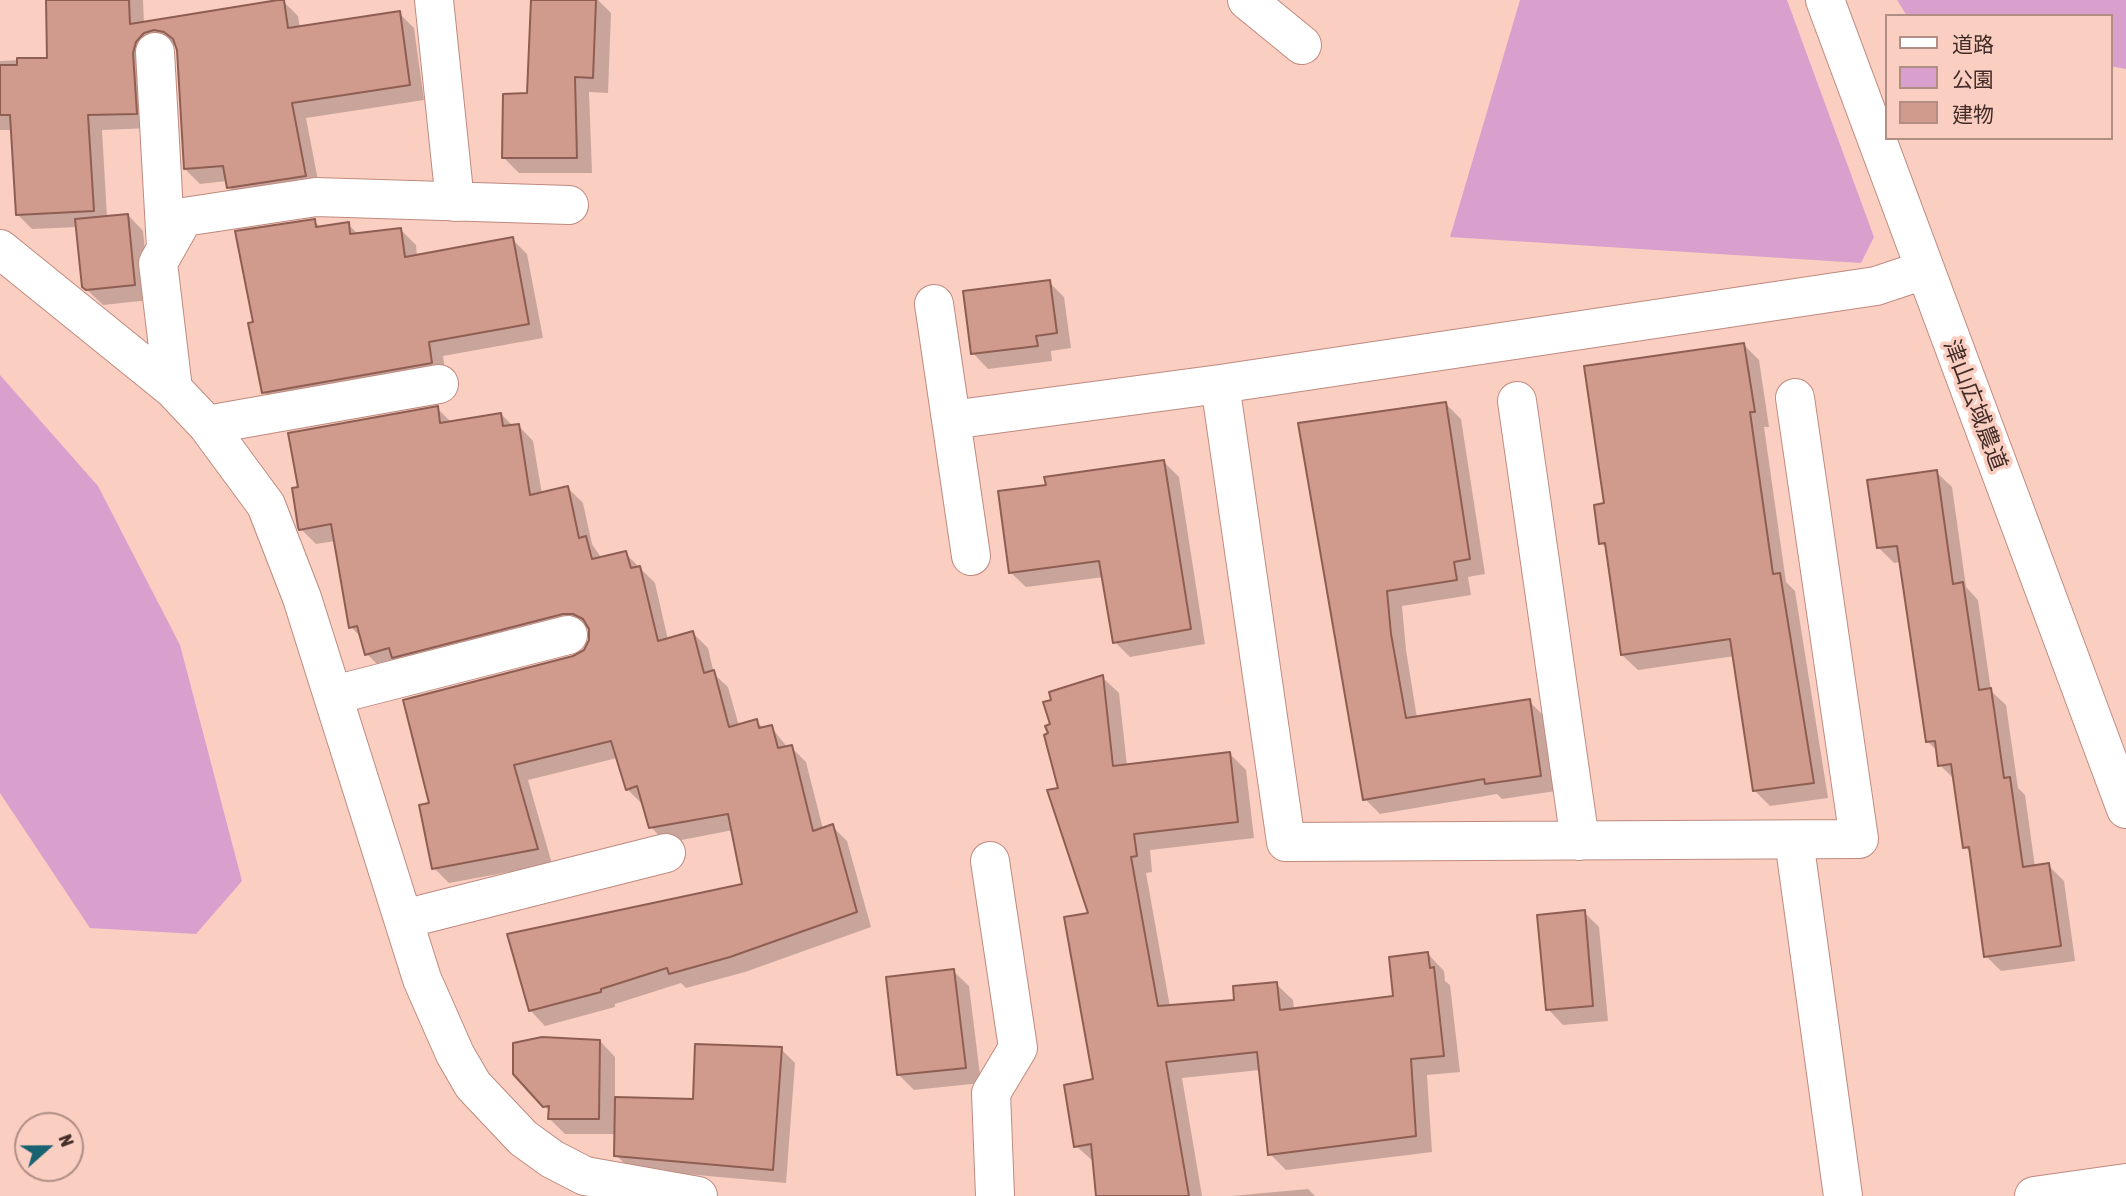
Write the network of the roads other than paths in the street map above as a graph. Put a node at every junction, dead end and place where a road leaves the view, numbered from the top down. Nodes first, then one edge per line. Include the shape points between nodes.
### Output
1 (434, 0) edge
2 (1247, 0) edge
3 (1825, 0) edge
4 (1302, 45) dead end
5 (155, 52) dead end
6 (455, 202) junction
7 (569, 205) dead end
8 (166, 248) junction
9 (0, 249) edge
10 (1924, 270) junction
11 (934, 304) dead end
12 (439, 384) dead end
13 (1220, 384) junction
14 (173, 389) junction
15 (1795, 398) dead end
16 (1517, 401) dead end
17 (951, 420) junction
18 (207, 425) junction
19 (971, 556) dead end
20 (568, 635) dead end
21 (334, 695) junction
22 (2126, 809) edge
23 (1794, 839) junction
24 (1580, 841) junction
25 (666, 853) dead end
26 (990, 861) dead end
27 (404, 919) junction
28 (2126, 1183) edge
29 (698, 1196) edge
30 (995, 1196) edge
31 (1843, 1196) edge
32 (2034, 1196) edge

1 - 6 street
2 - 4 street
3 - 10 street, 津山広域農道
5 - 8 street
6 - 7 street
6 - 8 street via 316,197 184,217
8 - 14 street via 158,263
9 - 14 street
10 - 13 street via 1876,286
10 - 22 street, 津山広域農道
11 - 17 street
12 - 18 street
13 - 17 street
13 - 24 street via 1286,842
14 - 18 street
15 - 23 street via 1858,839
16 - 24 street
17 - 19 street
18 - 21 street via 266,505
20 - 21 street
21 - 27 street
23 - 24 street
23 - 31 street
25 - 27 street
26 - 30 street via 1018,1048 991,1093
27 - 29 street via 422,979 454,1054 473,1085 523,1138 585,1176
28 - 32 street

